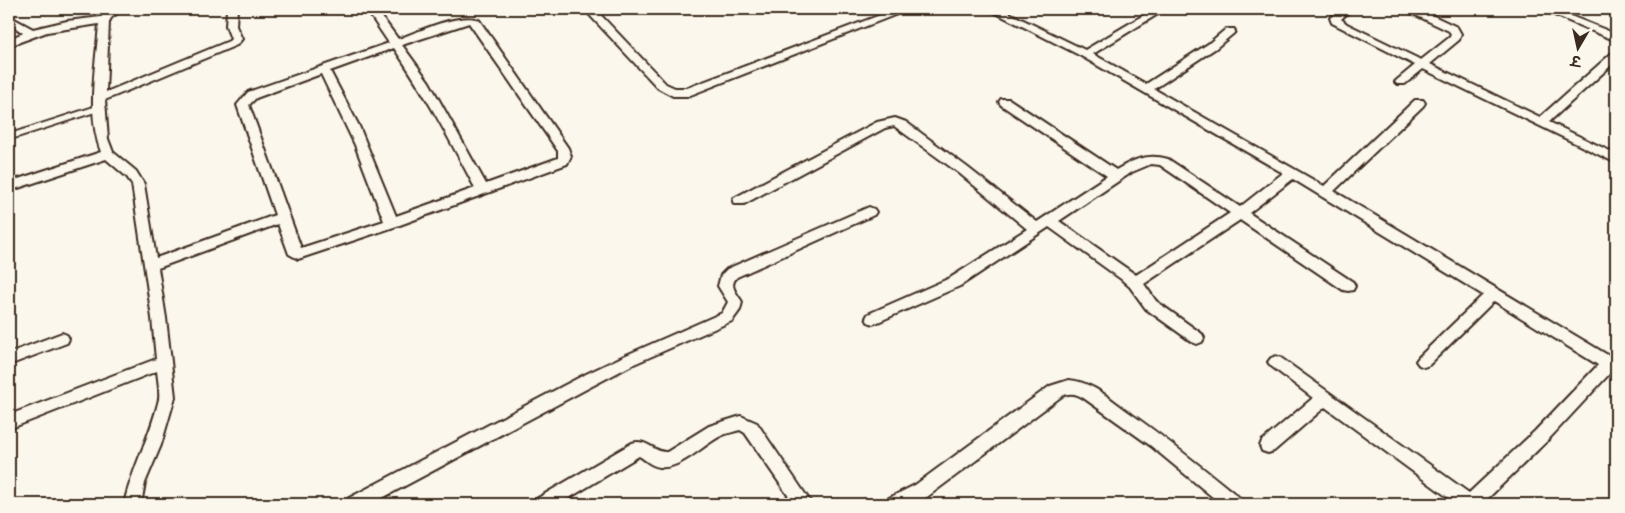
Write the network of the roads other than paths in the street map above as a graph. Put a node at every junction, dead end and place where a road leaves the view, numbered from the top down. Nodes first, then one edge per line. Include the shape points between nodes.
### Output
1 (232, 9) edge
2 (371, 9) edge
3 (454, 9) edge
4 (589, 9) edge
5 (905, 9) edge
6 (993, 9) edge
7 (1160, 9) edge
8 (1347, 9) edge
9 (1411, 9) edge
10 (1545, 9) edge
11 (113, 12) edge
12 (9, 19) edge
13 (464, 20) junction
14 (1230, 31) dead end
15 (30, 32) junction
16 (1616, 38) edge
17 (9, 44) edge
18 (396, 45) junction
19 (1085, 54) junction
20 (1616, 55) edge
21 (1423, 65) junction
22 (324, 70) junction
23 (1401, 82) dead end
24 (1146, 89) junction
25 (1005, 102) dead end
26 (100, 103) junction
27 (1419, 103) dead end
28 (1541, 123) junction
29 (9, 137) edge
30 (108, 154) junction
31 (1616, 159) edge
32 (1292, 173) junction
33 (1116, 176) junction
34 (9, 186) edge
35 (482, 190) junction
36 (1325, 192) junction
37 (739, 202) dead end
38 (869, 212) dead end
39 (1239, 214) junction
40 (283, 217) junction
41 (1050, 220) junction
42 (392, 224) junction
43 (1036, 229) junction
44 (152, 265) junction
45 (1135, 283) junction
46 (1348, 286) dead end
47 (1492, 294) junction
48 (873, 318) dead end
49 (1197, 338) dead end
50 (62, 339) dead end
51 (9, 359) edge
52 (1424, 361) dead end
53 (164, 362) junction
54 (1276, 362) dead end
55 (1613, 366) edge
56 (1324, 398) junction
57 (9, 422) edge
58 (1268, 446) dead end
59 (132, 504) edge
60 (355, 504) edge
61 (544, 504) edge
62 (804, 504) edge
63 (895, 504) edge
64 (1234, 504) edge
65 (1470, 504) edge

1 - 26 street via 231,26 237,36 233,42
2 - 18 street
3 - 13 street
4 - 5 street via 662,86 679,93
6 - 19 street
7 - 19 street
8 - 21 street via 1337,16 1336,21
9 - 21 street via 1456,32 1455,38
10 - 16 street
11 - 15 street
11 - 26 street
12 - 15 street
13 - 18 street
13 - 35 street via 475,22 566,156 557,164
14 - 24 street
15 - 17 street
18 - 22 street
18 - 35 street via 445,119
19 - 24 street
20 - 28 street
21 - 23 street
21 - 28 street
22 - 40 street via 252,95 244,101
22 - 42 street via 347,110
24 - 32 street
25 - 33 street
26 - 29 lane
26 - 30 street via 100,131
27 - 36 street
28 - 31 street
30 - 34 street
30 - 44 street via 132,174 138,184
32 - 36 street
32 - 39 street
33 - 39 street via 1139,162 1155,158
33 - 41 street
35 - 42 street
36 - 47 street
37 - 43 street via 881,124 895,122
38 - 60 street via 732,273 726,278 725,286 735,302 727,318 597,376
39 - 45 street
39 - 46 street
40 - 42 street via 298,254
40 - 44 street
41 - 43 street
41 - 45 street
43 - 48 street via 955,282
44 - 53 street
45 - 49 street via 1150,305
47 - 52 street
47 - 55 street
50 - 51 street
53 - 57 street
53 - 59 street via 166,397
54 - 56 street
55 - 65 street
56 - 58 street
56 - 65 street
61 - 62 street via 638,448 646,449 655,459 672,458 716,430 742,423 751,428
63 - 64 street via 921,491 1056,392 1070,387 1082,388 1106,404

